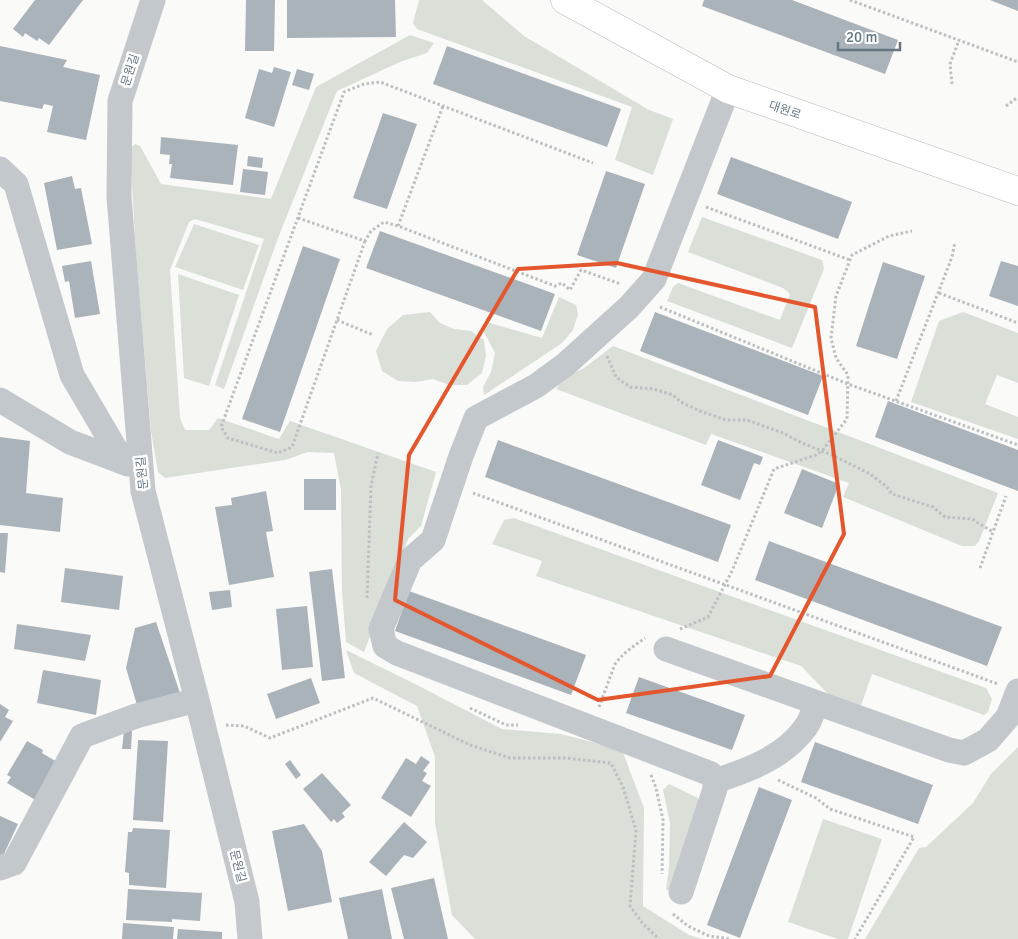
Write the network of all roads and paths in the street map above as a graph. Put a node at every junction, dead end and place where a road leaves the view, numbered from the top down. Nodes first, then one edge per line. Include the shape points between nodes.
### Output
1 (153, 0) edge
2 (565, 0) edge
3 (850, 0) edge
4 (959, 40) junction
5 (1018, 62) edge
6 (952, 84) dead end
7 (728, 89) junction
8 (1018, 97) edge
9 (444, 106) junction
10 (1006, 106) dead end
11 (593, 163) dead end
12 (0, 169) edge
13 (1018, 191) edge
14 (706, 206) dead end
15 (298, 218) junction
16 (398, 226) junction
17 (912, 231) dead end
18 (365, 241) junction
19 (955, 242) dead end
20 (850, 260) junction
21 (626, 280) dead end
22 (938, 293) junction
23 (657, 306) dead end
24 (337, 320) junction
25 (1018, 323) edge
26 (373, 334) dead end
27 (598, 335) junction
28 (848, 384) junction
29 (0, 400) edge
30 (896, 401) junction
31 (1018, 445) edge
32 (822, 451) junction
33 (132, 466) junction
34 (468, 491) dead end
35 (1006, 496) dead end
36 (993, 532) junction
37 (980, 568) dead end
38 (725, 584) junction
39 (663, 638) junction
40 (1009, 688) edge
41 (197, 700) junction
42 (816, 703) junction
43 (597, 715) dead end
44 (203, 724) junction
45 (763, 762) junction
46 (715, 781) junction
47 (0, 868) edge
48 (681, 892) dead end
49 (250, 939) edge
50 (659, 939) edge
51 (855, 939) edge

1 - 33 street, 문원길 via 120,101 120,196
2 - 7 main road, 대원로
3 - 4 path
4 - 5 path
4 - 6 path via 950,64
7 - 13 main road, 대원로
7 - 27 street via 654,279
8 - 10 path
9 - 11 path
9 - 15 path via 380,82 344,92
9 - 16 path
12 - 33 street via 16,184 72,375
14 - 20 path
15 - 18 path
15 - 24 path via 221,427 228,438 278,453 292,447
16 - 18 path via 384,222 371,231
16 - 21 path via 555,286 562,283 570,290 581,270 618,283
17 - 20 path via 889,236 852,255
18 - 24 path
19 - 22 path
20 - 28 path via 836,296 831,338 836,358 848,376
22 - 25 path
22 - 30 path
23 - 28 path
24 - 26 path
27 - 32 path via 616,377 630,387 673,395 700,411 726,420 747,420 783,432
27 - 46 street via 536,386 476,418 433,540 410,560 381,629 385,646 711,774
28 - 30 path
28 - 32 path via 847,419
29 - 33 street via 70,442
30 - 31 path
32 - 36 path via 870,474 892,494 933,508 945,517 972,519
32 - 38 path via 774,469
33 - 41 street, 문원길 via 143,491
34 - 38 path
35 - 36 path
36 - 37 path
38 - 39 path via 708,617
38 - 40 path
39 - 42 street
39 - 43 path via 632,648 619,659
40 - 42 street via 1008,717 988,740 964,753
41 - 44 street, 문원길
41 - 47 street via 136,716 82,736 14,862
42 - 45 street via 806,727 785,750
44 - 49 street, 문원길 via 247,902
44 - 50 path via 244,726 270,738 373,698 470,745 510,758 565,758 612,764 636,830 630,906
45 - 46 street
45 - 51 path via 778,781 816,798 830,809 914,837
46 - 48 street via 716,789

